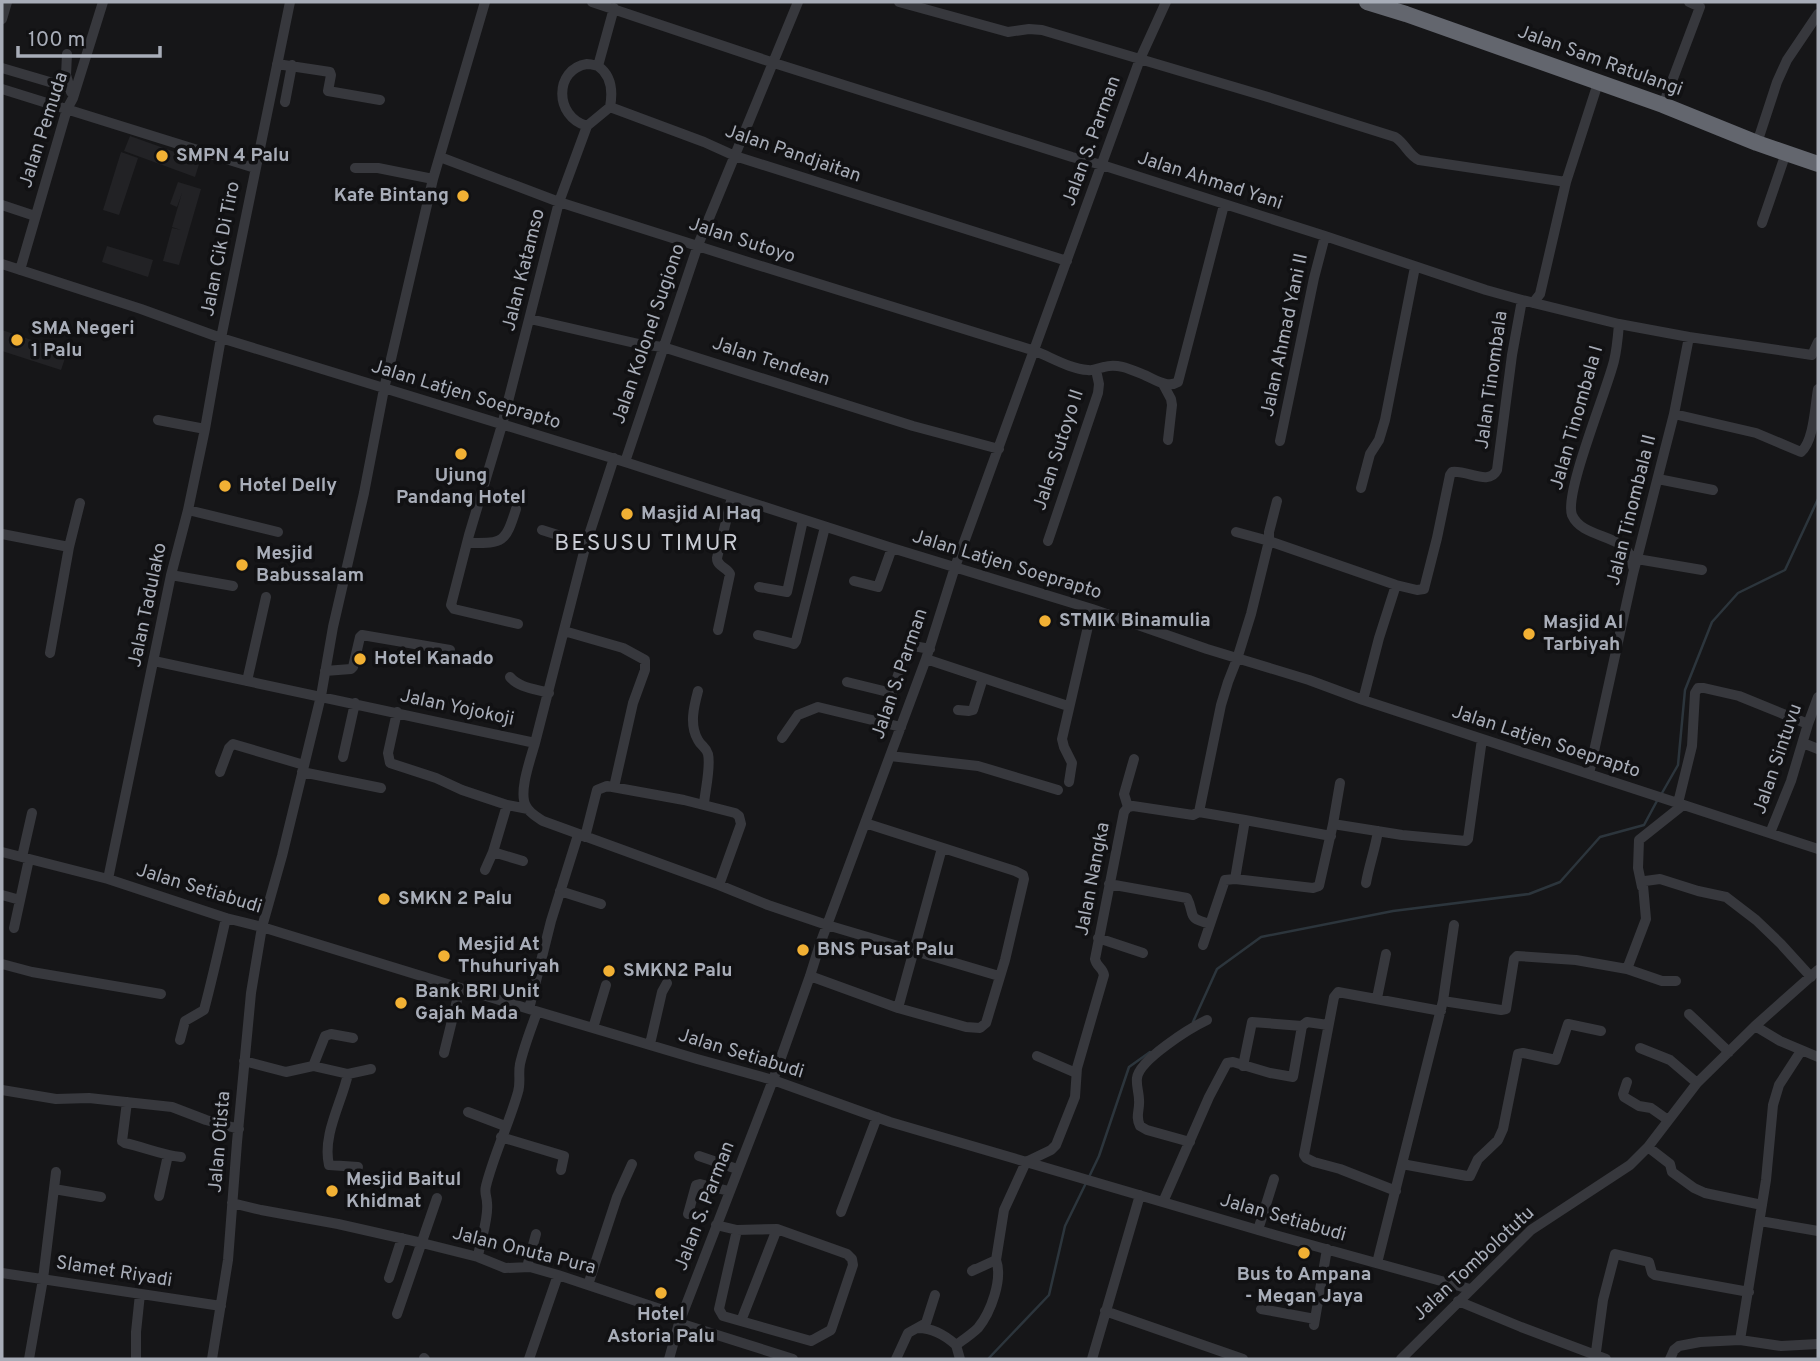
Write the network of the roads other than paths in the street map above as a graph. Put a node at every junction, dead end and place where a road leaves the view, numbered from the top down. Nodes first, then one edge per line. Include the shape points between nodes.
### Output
1 (6, 2) edge
2 (103, 2) edge
3 (290, 2) edge
4 (485, 2) edge
5 (592, 2) edge
6 (798, 2) edge
7 (898, 2) edge
8 (1166, 2) edge
9 (1367, 2) edge
10 (1689, 2) edge
11 (614, 9) junction
12 (1818, 14) edge
13 (2, 19) edge
14 (67, 54) dead end
15 (1140, 59) junction
16 (774, 63) junction
17 (277, 64) junction
18 (292, 65) junction
19 (598, 66) junction
20 (2, 68) edge
21 (1598, 83) junction
22 (2, 89) edge
23 (72, 93) junction
24 (380, 100) dead end
25 (285, 102) dead end
26 (1663, 105) junction
27 (610, 107) junction
28 (67, 109) junction
29 (587, 125) junction
30 (1757, 143) junction
31 (1786, 153) junction
32 (735, 156) junction
33 (440, 157) junction
34 (1818, 164) edge
35 (1102, 165) junction
36 (255, 168) junction
37 (355, 168) dead end
38 (433, 179) junction
39 (1566, 182) junction
40 (559, 202) junction
41 (2, 205) edge
42 (1224, 205) junction
43 (35, 216) junction
44 (1762, 223) dead end
45 (1325, 236) junction
46 (698, 245) junction
47 (1067, 261) junction
48 (2, 264) edge
49 (1415, 267) junction
50 (20, 270) junction
51 (1528, 302) junction
52 (530, 319) junction
53 (1619, 324) junction
54 (1689, 337) junction
55 (221, 338) junction
56 (1818, 342) edge
57 (663, 347) junction
58 (1035, 351) junction
59 (1812, 355) junction
60 (1818, 366) edge
61 (1096, 370) junction
62 (1163, 384) junction
63 (384, 389) junction
64 (1818, 389) edge
65 (1674, 414) junction
66 (159, 420) dead end
67 (502, 425) junction
68 (205, 429) junction
69 (1168, 440) dead end
70 (1280, 441) dead end
71 (999, 449) junction
72 (620, 460) junction
73 (1658, 479) junction
74 (1361, 488) dead end
75 (1713, 490) dead end
76 (732, 497) junction
77 (1277, 501) dead end
78 (80, 503) dead end
79 (516, 509) dead end
80 (188, 510) junction
81 (803, 520) junction
82 (825, 527) junction
83 (542, 530) dead end
84 (278, 532) dead end
85 (1236, 532) dead end
86 (2, 534) edge
87 (1048, 541) dead end
88 (1269, 541) junction
89 (468, 544) junction
90 (586, 544) junction
91 (69, 547) junction
92 (892, 548) junction
93 (1637, 559) junction
94 (955, 567) junction
95 (1702, 570) dead end
96 (1633, 573) junction
97 (171, 575) junction
98 (854, 581) dead end
99 (1396, 585) junction
100 (233, 586) dead end
101 (759, 587) dead end
102 (266, 597) dead end
103 (1092, 609) junction
104 (518, 624) dead end
105 (719, 630) dead end
106 (564, 631) junction
107 (758, 635) dead end
108 (450, 649) dead end
109 (51, 653) dead end
110 (928, 654) junction
111 (1237, 659) junction
112 (154, 660) junction
113 (325, 671) junction
114 (510, 677) dead end
115 (983, 678) junction
116 (247, 681) junction
117 (847, 682) dead end
118 (698, 691) dead end
119 (549, 693) junction
120 (892, 693) junction
121 (321, 696) junction
122 (1818, 697) edge
123 (912, 698) junction
124 (1363, 700) junction
125 (355, 703) junction
126 (1068, 706) junction
127 (958, 710) dead end
128 (397, 712) junction
129 (1808, 723) junction
130 (901, 727) junction
131 (782, 738) dead end
132 (1482, 739) junction
133 (535, 743) junction
134 (1803, 743) junction
135 (1818, 749) edge
136 (890, 756) junction
137 (343, 757) dead end
138 (1134, 759) dead end
139 (303, 769) junction
140 (220, 772) dead end
141 (1589, 774) junction
142 (1069, 782) dead end
143 (1340, 783) dead end
144 (614, 787) junction
145 (381, 788) dead end
146 (1058, 790) dead end
147 (1679, 803) junction
148 (704, 804) junction
149 (507, 805) junction
150 (1128, 807) junction
151 (527, 809) junction
152 (32, 813) dead end
153 (1199, 813) junction
154 (1245, 820) junction
155 (865, 823) junction
156 (1333, 824) junction
157 (1378, 831) junction
158 (1770, 833) junction
159 (582, 836) junction
160 (1331, 836) junction
161 (942, 848) junction
162 (1818, 849) edge
163 (2, 852) edge
164 (493, 852) junction
165 (25, 858) junction
166 (523, 861) dead end
167 (485, 870) dead end
168 (108, 879) junction
169 (1235, 879) junction
170 (1366, 883) dead end
171 (1109, 884) junction
172 (719, 885) junction
173 (1642, 887) junction
174 (561, 891) junction
175 (2, 895) edge
176 (20, 900) junction
177 (600, 904) dead end
178 (226, 918) junction
179 (1210, 924) junction
180 (827, 925) junction
181 (1454, 925) dead end
182 (262, 927) junction
183 (14, 928) dead end
184 (1098, 938) junction
185 (1203, 945) dead end
186 (914, 951) junction
187 (1143, 953) dead end
188 (1386, 954) dead end
189 (2, 964) edge
190 (1627, 968) junction
191 (1815, 973) edge
192 (810, 976) junction
193 (999, 976) junction
194 (667, 982) dead end
195 (1676, 982) dead end
196 (606, 985) dead end
197 (460, 988) junction
198 (161, 994) dead end
199 (1377, 998) junction
200 (1442, 1006) junction
201 (898, 1008) junction
202 (533, 1011) junction
203 (1689, 1014) dead end
204 (1207, 1020) dead end
205 (1328, 1025) junction
206 (1302, 1026) junction
207 (1755, 1026) junction
208 (593, 1028) junction
209 (1601, 1031) dead end
210 (353, 1038) dead end
211 (180, 1040) dead end
212 (650, 1044) junction
213 (1640, 1048) dead end
214 (1801, 1051) junction
215 (1729, 1052) junction
216 (444, 1053) dead end
217 (1037, 1056) dead end
218 (1818, 1057) edge
219 (696, 1059) junction
220 (244, 1061) junction
221 (313, 1066) junction
222 (1243, 1066) junction
223 (371, 1069) dead end
224 (692, 1070) dead end
225 (348, 1073) junction
226 (1076, 1073) junction
227 (773, 1080) junction
228 (1627, 1082) dead end
229 (1697, 1083) junction
230 (2, 1090) edge
231 (127, 1102) junction
232 (467, 1112) dead end
233 (877, 1117) junction
234 (1668, 1120) junction
235 (505, 1126) junction
236 (239, 1129) junction
237 (501, 1138) junction
238 (1190, 1142) junction
239 (1648, 1147) junction
240 (168, 1155) junction
241 (699, 1156) dead end
242 (181, 1157) dead end
243 (1026, 1162) junction
244 (632, 1164) dead end
245 (1402, 1164) junction
246 (358, 1167) dead end
247 (737, 1169) junction
248 (561, 1170) dead end
249 (56, 1172) dead end
250 (1273, 1179) dead end
251 (54, 1189) junction
252 (729, 1191) junction
253 (1396, 1191) junction
254 (1140, 1195) junction
255 (159, 1196) dead end
256 (101, 1197) dead end
257 (438, 1198) dead end
258 (1163, 1202) junction
259 (232, 1203) junction
260 (1762, 1205) junction
261 (841, 1212) dead end
262 (688, 1214) dead end
263 (1760, 1221) junction
264 (716, 1226) junction
265 (777, 1229) junction
266 (737, 1230) junction
267 (1258, 1230) junction
268 (1818, 1231) edge
269 (536, 1234) dead end
270 (402, 1238) junction
271 (422, 1243) junction
272 (1327, 1249) junction
273 (478, 1257) junction
274 (996, 1260) junction
275 (1377, 1263) junction
276 (527, 1267) junction
277 (975, 1269) dead end
278 (2, 1273) edge
279 (558, 1275) junction
280 (389, 1278) dead end
281 (43, 1279) junction
282 (588, 1284) junction
283 (1470, 1289) junction
284 (1749, 1292) junction
285 (140, 1294) junction
286 (935, 1295) dead end
287 (1458, 1301) junction
288 (221, 1306) junction
289 (1261, 1309) dead end
290 (1105, 1311) junction
291 (397, 1314) dead end
292 (680, 1319) junction
293 (741, 1321) junction
294 (918, 1328) junction
295 (1740, 1340) junction
296 (1818, 1344) edge
297 (956, 1345) junction
298 (1599, 1358) edge
299 (29, 1359) edge
300 (136, 1359) edge
301 (212, 1359) edge
302 (530, 1359) edge
303 (669, 1359) edge
304 (793, 1359) edge
305 (896, 1359) edge
306 (961, 1359) edge
307 (1092, 1359) edge
308 (1243, 1359) edge
309 (1401, 1359) edge
310 (1670, 1359) edge

1 - 13 street
2 - 23 street, Jalan Pemuda
3 - 17 street, Jalan Cik Di Tiro
4 - 33 street, Jalan Otista
5 - 11 street, Jalan Ahmad Yani
6 - 16 street, Jalan Kolonel Sugiono
7 - 15 street via 1009,32 1042,30
8 - 15 street, Jalan S. Parman
9 - 21 highway, Jalan Sam Ratulangi
10 - 26 street via 1700,7
11 - 16 street, Jalan Ahmad Yani
11 - 19 street
12 - 30 street via 1787,60
14 - 23 street via 65,75
15 - 35 street, Jalan S. Parman
15 - 39 street via 1388,134 1419,160
16 - 32 street, Jalan Kolonel Sugiono
16 - 35 street, Jalan Ahmad Yani
17 - 18 street
17 - 36 street, Jalan Cik Di Tiro
18 - 24 street via 330,72 328,91
18 - 25 street
19 - 27 street via 610,82
19 - 29 street via 587,64 564,80 566,110
20 - 23 street
21 - 26 highway, Jalan Sam Ratulangi
21 - 39 street, Jalan Tinombala
22 - 28 street
23 - 28 street, Jalan Pemuda
26 - 30 highway, Jalan Sam Ratulangi
27 - 29 street
27 - 32 street, Jalan Pandjaitan
28 - 36 street
28 - 43 street, Jalan Pemuda
29 - 40 street, Jalan Katamso
30 - 31 highway, Jalan Sam Ratulangi
31 - 34 highway, Jalan Sam Ratulangi
31 - 44 street
32 - 46 street, Jalan Kolonel Sugiono
32 - 47 street, Jalan Pandjaitan
33 - 38 street, Jalan Otista
33 - 40 street, Jalan Sutoyo
35 - 42 street, Jalan Ahmad Yani
35 - 47 street, Jalan S. Parman
36 - 55 street, Jalan Cik Di Tiro
37 - 38 street
38 - 63 street, Jalan Otista
39 - 51 street, Jalan Tinombala via 1540,294
40 - 46 street, Jalan Sutoyo
40 - 52 street, Jalan Katamso
41 - 43 street
42 - 45 street, Jalan Ahmad Yani
42 - 62 street via 1178,382
43 - 50 street, Jalan Pemuda
45 - 49 street, Jalan Ahmad Yani
45 - 70 street, Jalan Ahmad Yani II
46 - 57 street, Jalan Kolonel Sugiono
46 - 58 street, Jalan Sutoyo
47 - 58 street, Jalan S. Parman
48 - 50 street, Jalan Latjen Soeprapto
49 - 51 street, Jalan Ahmad Yani
49 - 74 street via 1385,420
50 - 55 street, Jalan Latjen Soeprapto
51 - 53 street, Jalan Ahmad Yani
51 - 99 street, Jalan Tinombala via 1512,355 1496,473 1489,478 1451,473 1425,587
52 - 57 street, Jalan Tendean
52 - 67 street, Jalan Katamso
53 - 54 street, Jalan Ahmad Yani
53 - 96 street, Jalan Tinombala I via 1614,360 1578,468 1571,507 1583,527 1628,550
54 - 59 street, Jalan Ahmad Yani
54 - 65 street, Jalan Tinombala II
55 - 63 street, Jalan Latjen Soeprapto
55 - 68 street, Jalan Tadulako
56 - 59 street
57 - 71 street, Jalan Tendean
57 - 72 street, Jalan Kolonel Sugiono
58 - 61 street, Jalan Sutoyo via 1084,370
58 - 71 street, Jalan S. Parman
59 - 60 street
61 - 62 street, Jalan Sutoyo via 1120,366
61 - 87 street, Jalan Sutoyo II via 1098,393
62 - 69 street via 1172,405
63 - 67 street, Jalan Latjen Soeprapto
63 - 113 street, Jalan Otista
64 - 65 street via 1811,435 1801,452 1756,433
65 - 73 street, Jalan Tinombala II
66 - 68 street
67 - 72 street, Jalan Latjen Soeprapto
67 - 89 street, Jalan Katamso
68 - 80 street, Jalan Tadulako
71 - 94 street, Jalan S. Parman
72 - 76 street, Jalan Latjen Soeprapto
72 - 90 street, Jalan Kolonel Sugiono
73 - 75 street
73 - 93 street, Jalan Tinombala II
76 - 81 street, Jalan Latjen Soeprapto
76 - 105 street via 717,558 730,571
77 - 88 street
78 - 91 street
79 - 89 street via 502,540
80 - 84 street
80 - 97 street, Jalan Tadulako
81 - 82 street, Jalan Latjen Soeprapto
81 - 101 street via 787,592
82 - 92 street, Jalan Latjen Soeprapto
82 - 107 street via 794,644
83 - 90 street
85 - 88 street, Jalan Tinombala
86 - 91 street
88 - 99 street, Jalan Tinombala
88 - 111 street
89 - 104 street, Jalan Katamso via 452,608
90 - 106 street, Jalan Kolonel Sugiono
91 - 109 street
92 - 94 street, Jalan Latjen Soeprapto
92 - 98 street via 878,587
93 - 95 street
93 - 96 street, Jalan Tinombala II
94 - 103 street, Jalan Latjen Soeprapto
94 - 110 street, Jalan S. Parman
96 - 141 street, Jalan Tinombala II
97 - 100 street
97 - 112 street, Jalan Tadulako
99 - 124 street
102 - 116 street
103 - 111 street, Jalan Latjen Soeprapto
103 - 126 street
106 - 119 street, Jalan Kolonel Sugiono
106 - 144 street via 623,648 645,660
108 - 113 street via 362,635 351,669
110 - 115 street
110 - 120 street via 908,645
110 - 123 street, Jalan S. Parman
111 - 124 street, Jalan Latjen Soeprapto
111 - 153 street via 1222,705
112 - 116 street, Jalan Yojokoji
112 - 168 street, Jalan Tadulako
113 - 121 street, Jalan Otista
114 - 119 street via 519,685
115 - 126 street
115 - 127 street via 973,710
116 - 121 street, Jalan Yojokoji
117 - 120 street
118 - 148 street via 693,709 695,732 709,758
119 - 133 street, Jalan Kolonel Sugiono
120 - 123 street
121 - 125 street, Jalan Yojokoji
121 - 139 street, Jalan Otista
122 - 129 street, Jalan Sintuvu
123 - 130 street, Jalan S. Parman
124 - 132 street, Jalan Latjen Soeprapto
125 - 128 street, Jalan Yojokoji
125 - 137 street
126 - 142 street via 1062,741 1072,764
128 - 133 street, Jalan Yojokoji
128 - 149 street via 388,762
129 - 134 street, Jalan Sintuvu
129 - 147 street via 1739,696 1698,688 1692,746
130 - 131 street via 818,707 798,715
130 - 136 street, Jalan S. Parman
132 - 141 street, Jalan Latjen Soeprapto
132 - 157 street via 1467,841
133 - 151 street, Jalan Yojokoji via 524,787
134 - 135 street
134 - 158 street, Jalan Sintuvu
136 - 146 street via 978,766
136 - 155 street, Jalan S. Parman
138 - 150 street via 1124,794
139 - 140 street via 233,744
139 - 145 street
139 - 182 street, Jalan Otista
141 - 147 street, Jalan Latjen Soeprapto
143 - 156 street
144 - 148 street
144 - 159 street via 597,790
147 - 158 street, Jalan Latjen Soeprapto
147 - 173 street via 1639,840
148 - 172 street via 735,813 741,824
149 - 151 street
149 - 164 street
150 - 153 street, Jalan Nangka
150 - 171 street, Jalan Nangka
151 - 159 street via 543,821
152 - 165 street
153 - 154 street, Jalan Nangka
154 - 160 street, Jalan Nangka
154 - 169 street
155 - 161 street
155 - 180 street, Jalan S. Parman
156 - 157 street
156 - 160 street
157 - 170 street
158 - 162 street, Jalan Latjen Soeprapto
159 - 172 street
159 - 174 street
160 - 169 street via 1318,887
161 - 186 street
161 - 193 street via 1023,875
163 - 165 street, Jalan Setiabudi
164 - 166 street
164 - 167 street
165 - 168 street, Jalan Setiabudi
165 - 176 street
168 - 178 street, Jalan Setiabudi
169 - 179 street via 1224,881
171 - 179 street via 1187,898 1192,917
171 - 184 street, Jalan Nangka
172 - 180 street
173 - 190 street via 1645,922
173 - 191 street via 1645,881 1657,879 1727,897
174 - 177 street
174 - 202 street
175 - 176 street
176 - 183 street
178 - 182 street, Jalan Setiabudi
178 - 211 street via 205,1008 185,1021
179 - 185 street
180 - 186 street
180 - 192 street, Jalan S. Parman
181 - 200 street
182 - 197 street, Jalan Setiabudi
182 - 220 street, Jalan Otista
184 - 187 street
184 - 226 street, Jalan Nangka via 1095,960 1104,975
186 - 193 street
186 - 201 street
188 - 199 street
189 - 198 street
190 - 195 street
190 - 200 street via 1517,956 1506,1009
191 - 207 street, Jalan Tombolotutu
192 - 201 street
192 - 227 street, Jalan S. Parman
193 - 201 street via 986,1023 980,1028
194 - 212 street
196 - 208 street
197 - 202 street, Jalan Setiabudi
197 - 216 street
199 - 200 street
199 - 205 street via 1338,992
200 - 245 street
202 - 208 street, Jalan Setiabudi
202 - 235 street via 519,1088
203 - 215 street
204 - 238 street via 1174,1039 1143,1067 1137,1079 1140,1126
205 - 206 street via 1307,1022
205 - 253 street via 1305,1156
206 - 222 street via 1252,1022
206 - 222 street via 1293,1077
207 - 214 street
207 - 215 street, Jalan Tombolotutu
208 - 212 street, Jalan Setiabudi
209 - 245 street via 1568,1024 1556,1060 1518,1054 1503,1129 1470,1175
210 - 221 street via 325,1037
212 - 219 street, Jalan Setiabudi
213 - 229 street via 1670,1060
214 - 218 street
214 - 260 street via 1776,1092
215 - 229 street, Jalan Tombolotutu
217 - 226 street
219 - 224 street
219 - 227 street, Jalan Setiabudi
220 - 221 street via 286,1072
220 - 236 street, Jalan Otista
221 - 225 street
222 - 238 street via 1231,1062 1225,1066
223 - 225 street
225 - 246 street via 327,1159 329,1166
226 - 243 street, Jalan Nangka via 1075,1097 1061,1138 1051,1150
227 - 233 street, Jalan Setiabudi
227 - 247 street, Jalan S. Parman
228 - 234 street via 1624,1097
229 - 234 street, Jalan Tombolotutu
230 - 231 street via 56,1099
231 - 236 street via 172,1107
231 - 240 street via 122,1141
232 - 235 street
233 - 243 street, Jalan Setiabudi
233 - 261 street
234 - 239 street, Jalan Tombolotutu
235 - 237 street
236 - 259 street, Jalan Otista
237 - 248 street via 564,1156
237 - 273 street via 484,1192 488,1203
238 - 258 street
239 - 260 street via 1694,1188
239 - 283 street, Jalan Tombolotutu via 1623,1172 1531,1230
240 - 242 street
240 - 255 street
241 - 247 street
243 - 254 street, Jalan Setiabudi
243 - 274 street via 1004,1210
244 - 282 street
245 - 253 street
247 - 252 street, Jalan S. Parman
249 - 251 street
250 - 267 street
251 - 256 street
251 - 281 street
252 - 262 street via 696,1185
252 - 264 street, Jalan S. Parman
253 - 275 street
254 - 258 street, Jalan Setiabudi
254 - 290 street
257 - 271 street
258 - 267 street, Jalan Setiabudi
259 - 270 street, Jalan Onuta Pura
259 - 288 street, Jalan Otista
260 - 263 street
263 - 268 street
263 - 284 street
264 - 266 street
264 - 292 street, Jalan S. Parman
265 - 266 street
265 - 293 street
265 - 293 street via 829,1246 852,1259 831,1330 811,1341
266 - 293 street via 719,1309 723,1316
267 - 272 street, Jalan Setiabudi
269 - 276 street
270 - 271 street, Jalan Onuta Pura
270 - 280 street
271 - 273 street, Jalan Onuta Pura
271 - 291 street
272 - 275 street, Jalan Setiabudi
272 - 289 street via 1314,1322
273 - 276 street, Jalan Onuta Pura via 505,1268
274 - 277 street
274 - 297 street via 999,1278 994,1296 978,1328
275 - 283 street, Jalan Setiabudi
276 - 279 street, Jalan Onuta Pura
278 - 281 street, Slamet Riyadi
279 - 282 street, Jalan Onuta Pura
279 - 302 street
281 - 285 street, Slamet Riyadi
281 - 299 street
282 - 292 street, Jalan Onuta Pura
283 - 287 street, Jalan Tombolotutu
284 - 295 street
284 - 298 street via 1655,1275 1649,1262 1615,1254 1603,1300
285 - 288 street, Slamet Riyadi
285 - 300 street
286 - 294 street via 926,1323
287 - 298 street
287 - 309 street, Jalan Tombolotutu
288 - 301 street, Jalan Otista
290 - 307 street
290 - 308 street
292 - 303 street, Jalan S. Parman
292 - 304 street, Jalan Onuta Pura
294 - 297 street via 936,1332
294 - 305 street via 908,1333
295 - 296 street via 1781,1346
295 - 310 street via 1683,1344
297 - 306 street

